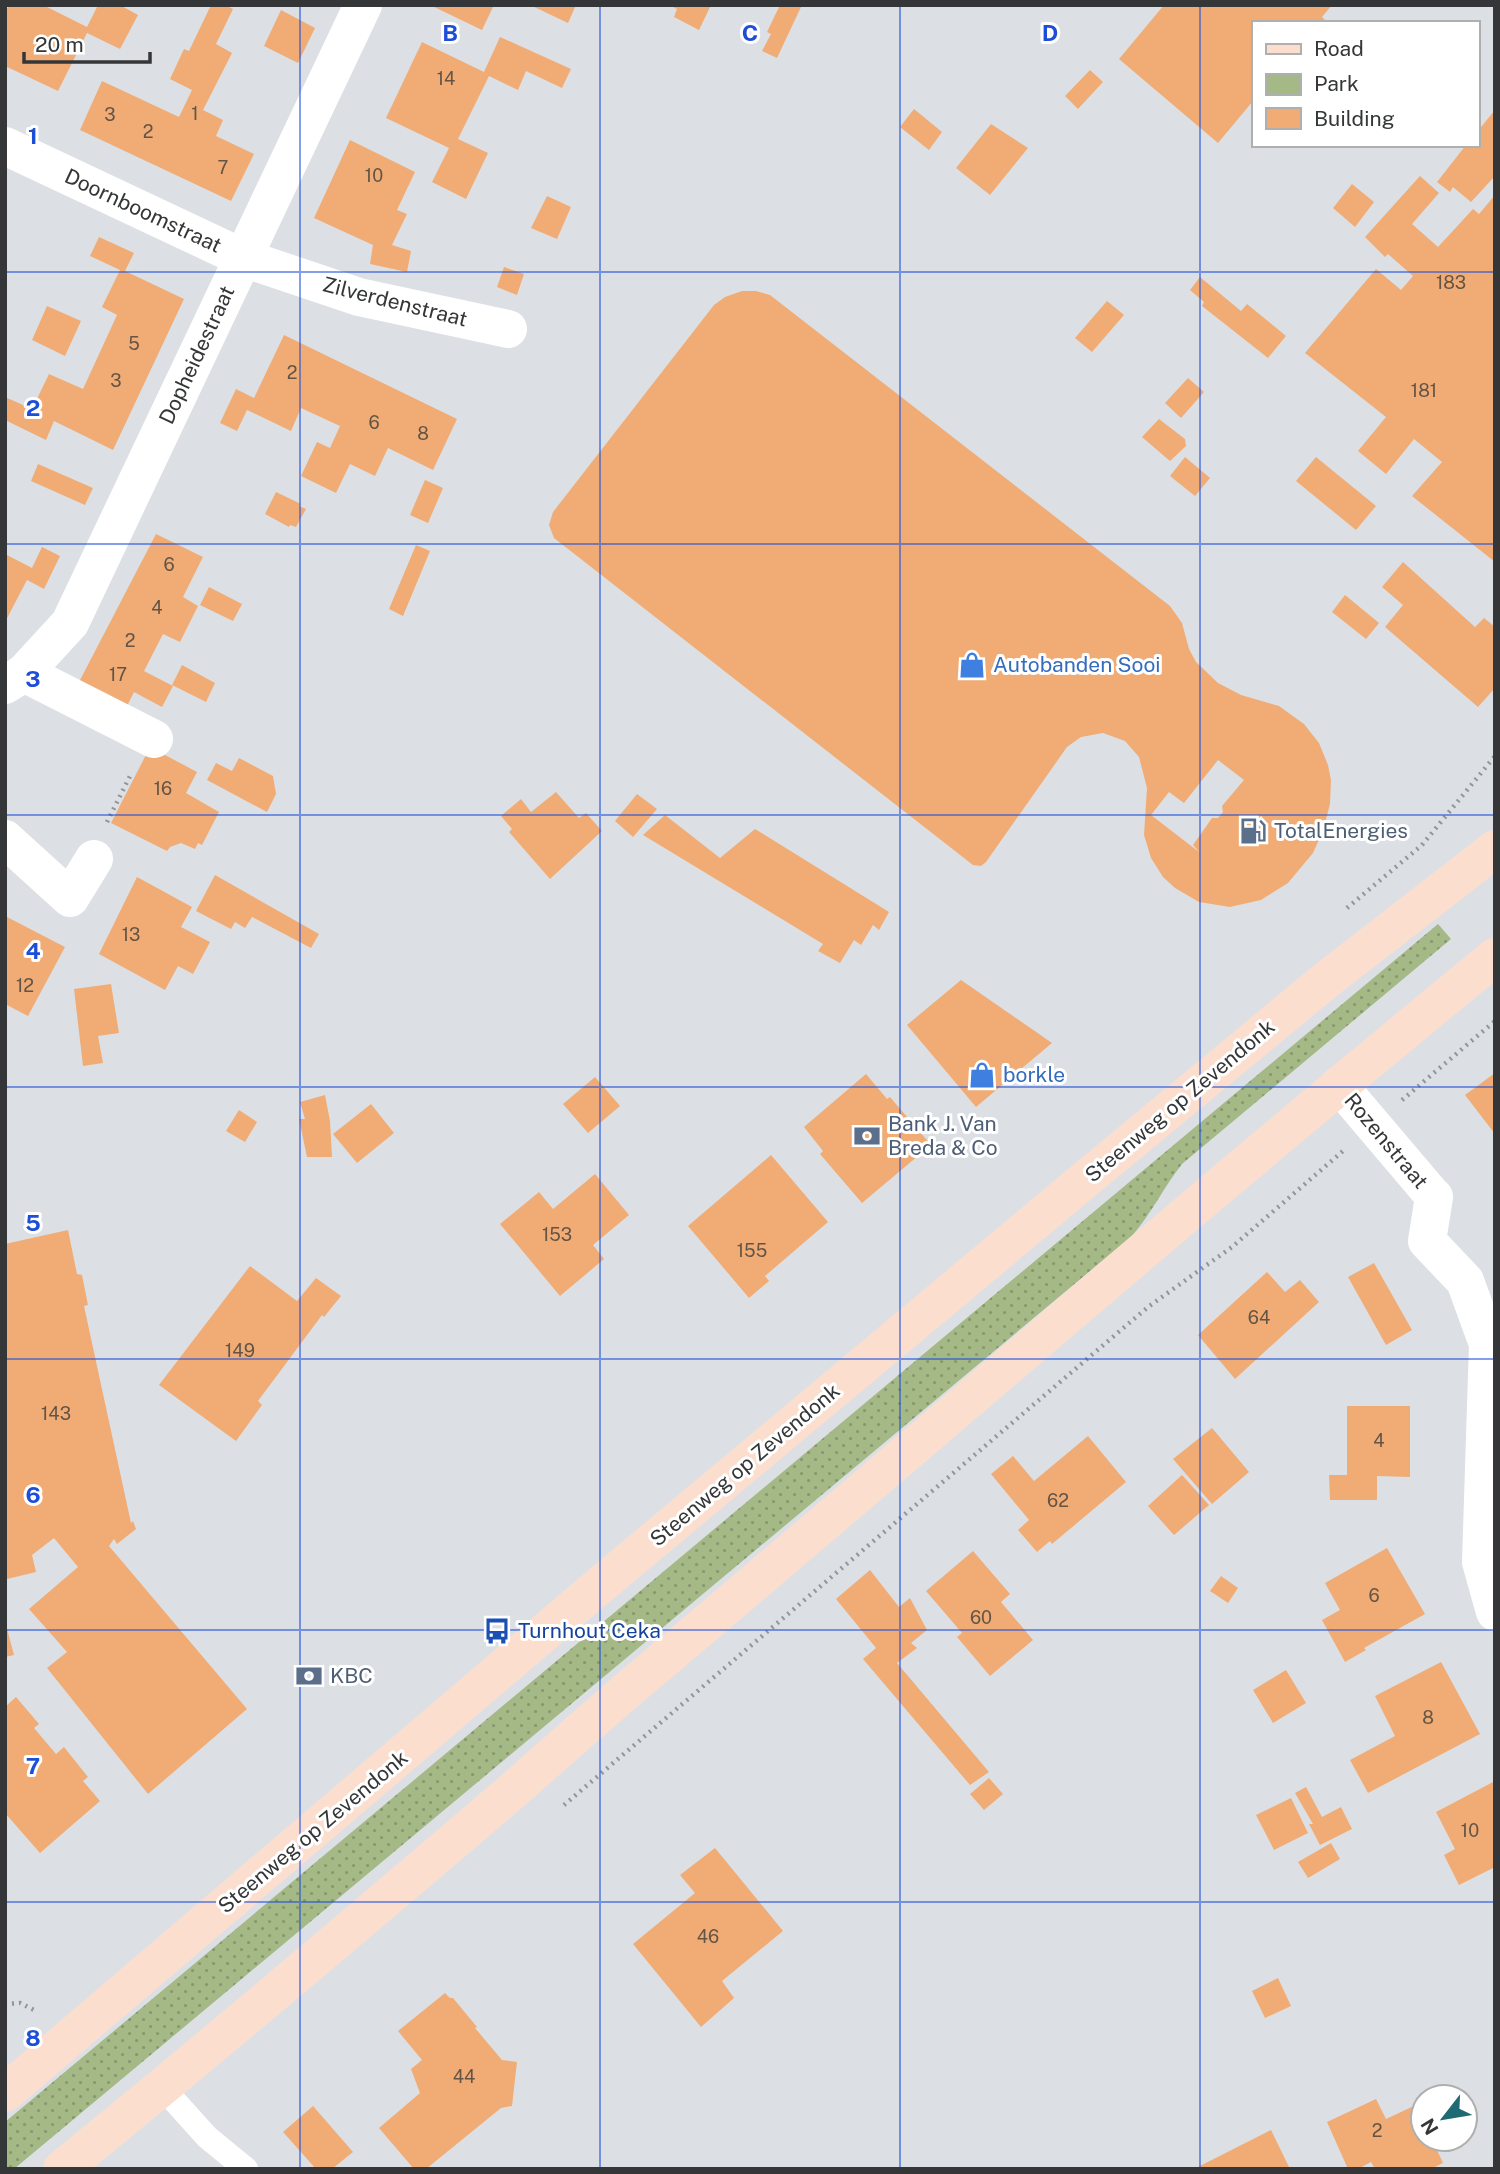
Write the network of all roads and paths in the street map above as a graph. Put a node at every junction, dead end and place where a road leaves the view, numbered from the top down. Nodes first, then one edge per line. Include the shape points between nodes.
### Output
1 (363, 5) edge
2 (5, 146) edge
3 (243, 257) junction
4 (508, 329) dead end
5 (15, 679) edge
6 (110, 717) junction
7 (154, 739) dead end
8 (5, 839) edge
9 (1495, 849) edge
10 (94, 859) joint
11 (1495, 957) edge
12 (1495, 1021) edge
13 (1339, 1085) junction
14 (1373, 1126) junction
15 (1434, 1197) joint
16 (1495, 1612) edge
17 (554, 1813) dead end
18 (162, 2087) junction
19 (5, 2093) edge
20 (62, 2169) edge
21 (246, 2169) edge

1 - 3 street, Dopheidestraat
2 - 3 street, Doornboomstraat
3 - 4 street, Zilverdenstraat via 359,297
3 - 5 street, Dopheidestraat via 70,623
5 - 6 street
6 - 7 street
6 - 10 path via 134,767
8 - 10 street via 70,898
9 - 19 main road, Steenweg op Zevendonk via 1325,981 1081,1183
11 - 13 main road
12 - 14 path
13 - 14 street, Rozenstraat
13 - 18 main road
14 - 15 street, Rozenstraat
14 - 17 path via 1232,1247 1148,1307
15 - 16 street via 1427,1241 1465,1281 1488,1344 1482,1562
18 - 20 main road
18 - 21 lane via 207,2137

